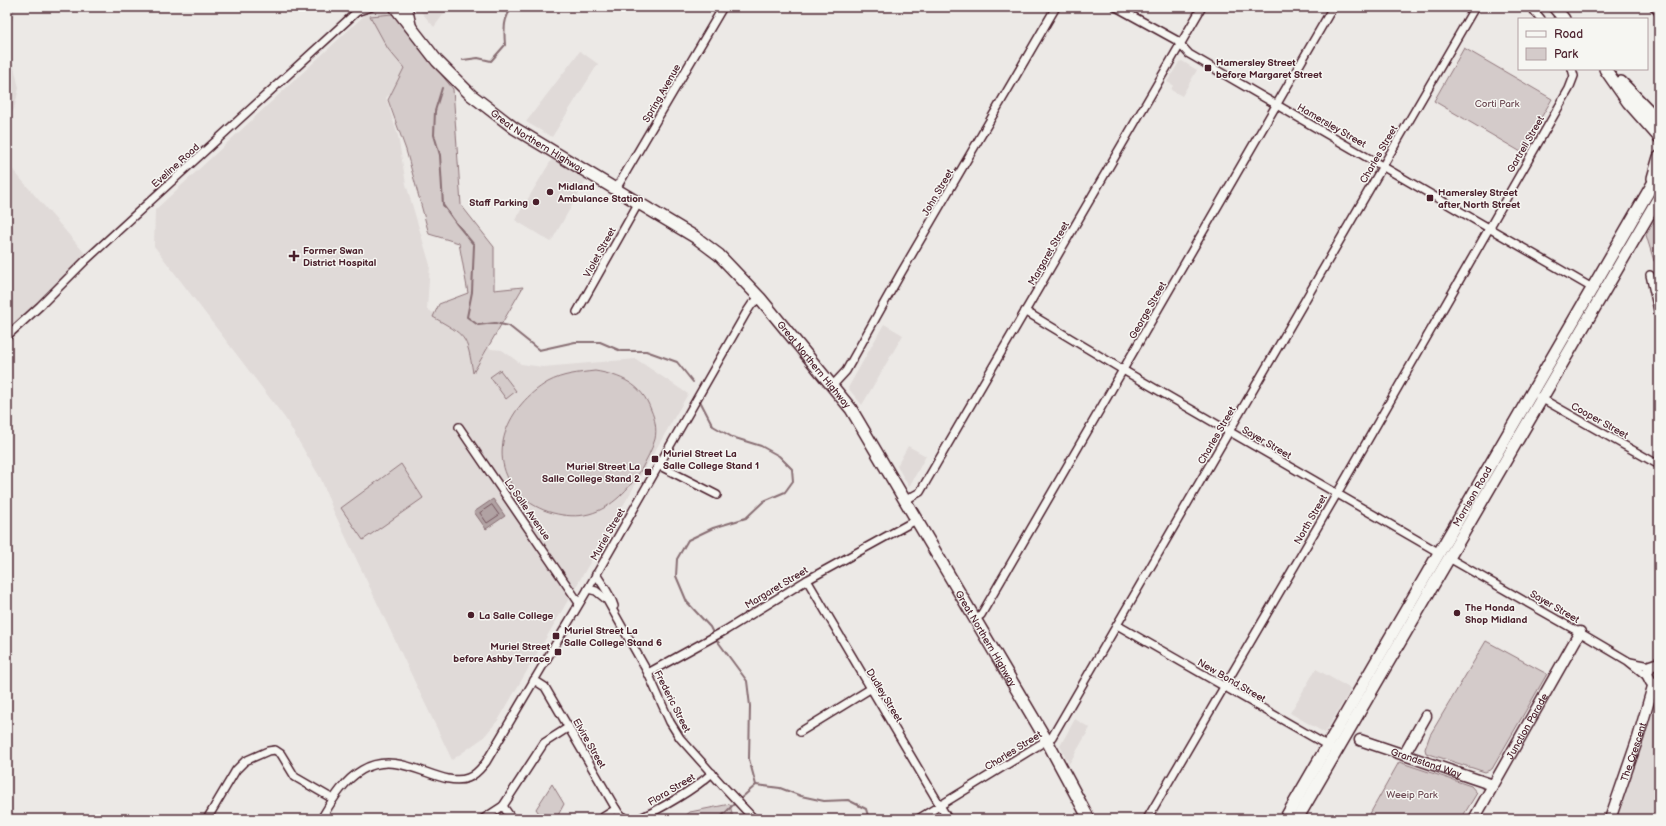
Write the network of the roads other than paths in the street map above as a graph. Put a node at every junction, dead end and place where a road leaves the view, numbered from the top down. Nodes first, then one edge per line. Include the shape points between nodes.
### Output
1 (371, 7) edge
2 (395, 7) edge
3 (406, 7) edge
4 (723, 7) edge
5 (1056, 7) edge
6 (1116, 7) edge
7 (1202, 7) edge
8 (1333, 7) edge
9 (1475, 7) edge
10 (1531, 7) edge
11 (1554, 7) edge
12 (1654, 7) edge
13 (361, 9) edge
14 (1659, 13) edge
15 (1540, 18) edge
16 (1563, 18) edge
17 (411, 28) junction
18 (1180, 44) junction
19 (1572, 70) edge
20 (1606, 70) edge
21 (1606, 70) edge
22 (1277, 104) junction
23 (1658, 119) edge
24 (1658, 136) edge
25 (1659, 154) edge
26 (1659, 157) edge
27 (1382, 166) junction
28 (1659, 173) edge
29 (1652, 185) junction
30 (616, 189) junction
31 (1659, 197) edge
32 (639, 202) junction
33 (1489, 228) junction
34 (1650, 275) dead end
35 (1592, 288) junction
36 (1603, 294) junction
37 (760, 298) junction
38 (1026, 310) junction
39 (577, 312) dead end
40 (1659, 315) edge
41 (7, 336) edge
42 (1123, 370) junction
43 (833, 385) junction
44 (1532, 393) junction
45 (1543, 399) junction
46 (459, 427) dead end
47 (1229, 431) junction
48 (658, 465) junction
49 (1659, 465) edge
50 (1337, 493) junction
51 (718, 495) dead end
52 (904, 501) junction
53 (916, 520) junction
54 (1452, 528) junction
55 (1438, 552) junction
56 (1449, 558) junction
57 (596, 574) junction
58 (1425, 574) junction
59 (807, 580) junction
60 (588, 589) junction
61 (579, 603) junction
62 (619, 619) junction
63 (974, 620) junction
64 (1117, 625) junction
65 (1580, 632) junction
66 (1628, 661) junction
67 (1656, 662) edge
68 (648, 673) junction
69 (534, 680) junction
70 (1655, 683) edge
71 (1224, 687) junction
72 (870, 689) junction
73 (1426, 716) dead end
74 (569, 727) junction
75 (800, 732) dead end
76 (1360, 740) dead end
77 (1047, 741) junction
78 (1332, 749) junction
79 (1404, 755) junction
80 (712, 774) junction
81 (1493, 785) junction
82 (333, 800) junction
83 (503, 806) junction
84 (941, 806) junction
85 (616, 809) junction
86 (207, 819) edge
87 (321, 819) edge
88 (484, 819) edge
89 (512, 819) edge
90 (600, 819) edge
91 (626, 819) edge
92 (638, 819) edge
93 (754, 819) edge
94 (918, 819) edge
95 (948, 819) edge
96 (1089, 819) edge
97 (1147, 819) edge
98 (1285, 819) edge
99 (1297, 819) edge
100 (1474, 819) edge
101 (1610, 819) edge
102 (1615, 819) edge

1 - 13 street, Eveline Road
2 - 17 main road, Great Northern Highway
3 - 17 main road, Great Northern Highway
4 - 30 street, Spring Avenue
5 - 43 street, John Street via 846,371
6 - 18 street, Hamersley Street
7 - 18 street, Margaret Street
8 - 22 street, George Street
9 - 27 street, Charles Street
10 - 15 street
11 - 16 main road
12 - 14 street
13 - 41 street, Eveline Road via 126,223
17 - 30 main road, Great Northern Highway via 446,72 483,104 514,128
18 - 22 street, Hamersley Street via 1189,54
18 - 38 street, Margaret Street
19 - 33 street, Gartrell Street via 1574,76 1569,89
20 - 23 main road
21 - 24 main road via 1628,102
22 - 27 street, Hamersley Street
22 - 42 street, George Street
24 - 25 main road
26 - 29 main road
27 - 33 street, Hamersley Street
27 - 47 street, Charles Street
28 - 29 main road, Morrison Road
29 - 35 main road, Morrison Road
30 - 32 main road, Great Northern Highway
31 - 36 main road, Morrison Road
32 - 37 main road, Great Northern Highway via 695,236 719,255
32 - 39 street, Violet Street
33 - 35 street, Hamersley Street
33 - 50 street, North Street
34 - 40 street
35 - 36 street, Hamersley Street
35 - 44 main road, Morrison Road
36 - 45 main road, Morrison Road
37 - 43 main road, Great Northern Highway
37 - 48 street, Muriel Street via 746,313
38 - 42 street, Sayer Street
38 - 52 street, Margaret Street via 920,492
42 - 47 street, Sayer Street
42 - 63 street, George Street via 981,615
43 - 52 main road, Great Northern Highway via 851,409
44 - 45 street, Cooper Street
44 - 54 main road, Morrison Road
45 - 49 street, Cooper Street
45 - 56 main road, Morrison Road
46 - 61 street, La Salle Avenue
47 - 50 street, Sayer Street
47 - 64 street, Charles Street
48 - 51 street
48 - 57 street, Muriel Street
50 - 55 street, Sayer Street
50 - 71 street, North Street
52 - 53 main road, Great Northern Highway
53 - 59 street, Margaret Street
53 - 63 main road, Great Northern Highway
54 - 55 main road, Morrison Road
54 - 56 main road via 1448,543
55 - 58 main road, Morrison Road
56 - 58 main road
56 - 65 street, Sayer Street
56 - 78 main road, Morrison Road
57 - 60 street, Muriel Street
57 - 62 street, Frederic Street via 610,594
58 - 78 main road, Morrison Road
59 - 68 street, Margaret Street via 726,630
59 - 72 street, Dudley Street
60 - 61 street, Muriel Street
60 - 62 street, Frederic Street via 596,591 607,600
61 - 69 street, Muriel Street
62 - 68 street, Frederic Street
63 - 77 main road, Great Northern Highway
64 - 71 street, New Bond Street
64 - 77 street, Charles Street via 1052,737
65 - 66 street, Sayer Street
65 - 81 street, Junction Parade
66 - 67 street, Sayer Street
66 - 70 street, Sayer Street
67 - 70 street, The Crescent via 1647,671
68 - 80 street, Frederic Street via 680,738
69 - 74 street, Elvire Street via 545,687
69 - 82 street, Muriel Street via 486,762 468,778 444,778 401,764 379,764 362,770 346,783
70 - 101 street, The Crescent
70 - 102 street, The Crescent
71 - 78 street, New Bond Street
71 - 97 street, North Street
72 - 75 street
72 - 84 street, Dudley Street
73 - 79 street
74 - 83 street via 544,743
74 - 85 street, Elvire Street
76 - 79 street, Grandstand Way
77 - 84 street, Charles Street
77 - 96 main road, Great Northern Highway
78 - 98 main road, Morrison Road
78 - 99 main road, Morrison Road
79 - 81 street, Grandstand Way
80 - 92 street, Flora Street
80 - 93 street, Frederic Street
81 - 100 street, Junction Parade
82 - 86 street via 295,777 281,754 275,750 268,751 245,761 236,770
82 - 87 street
83 - 88 street
83 - 89 street
84 - 94 street, Charles Street
84 - 95 street, Dudley Street
85 - 90 street
85 - 91 street, Elvire Street

